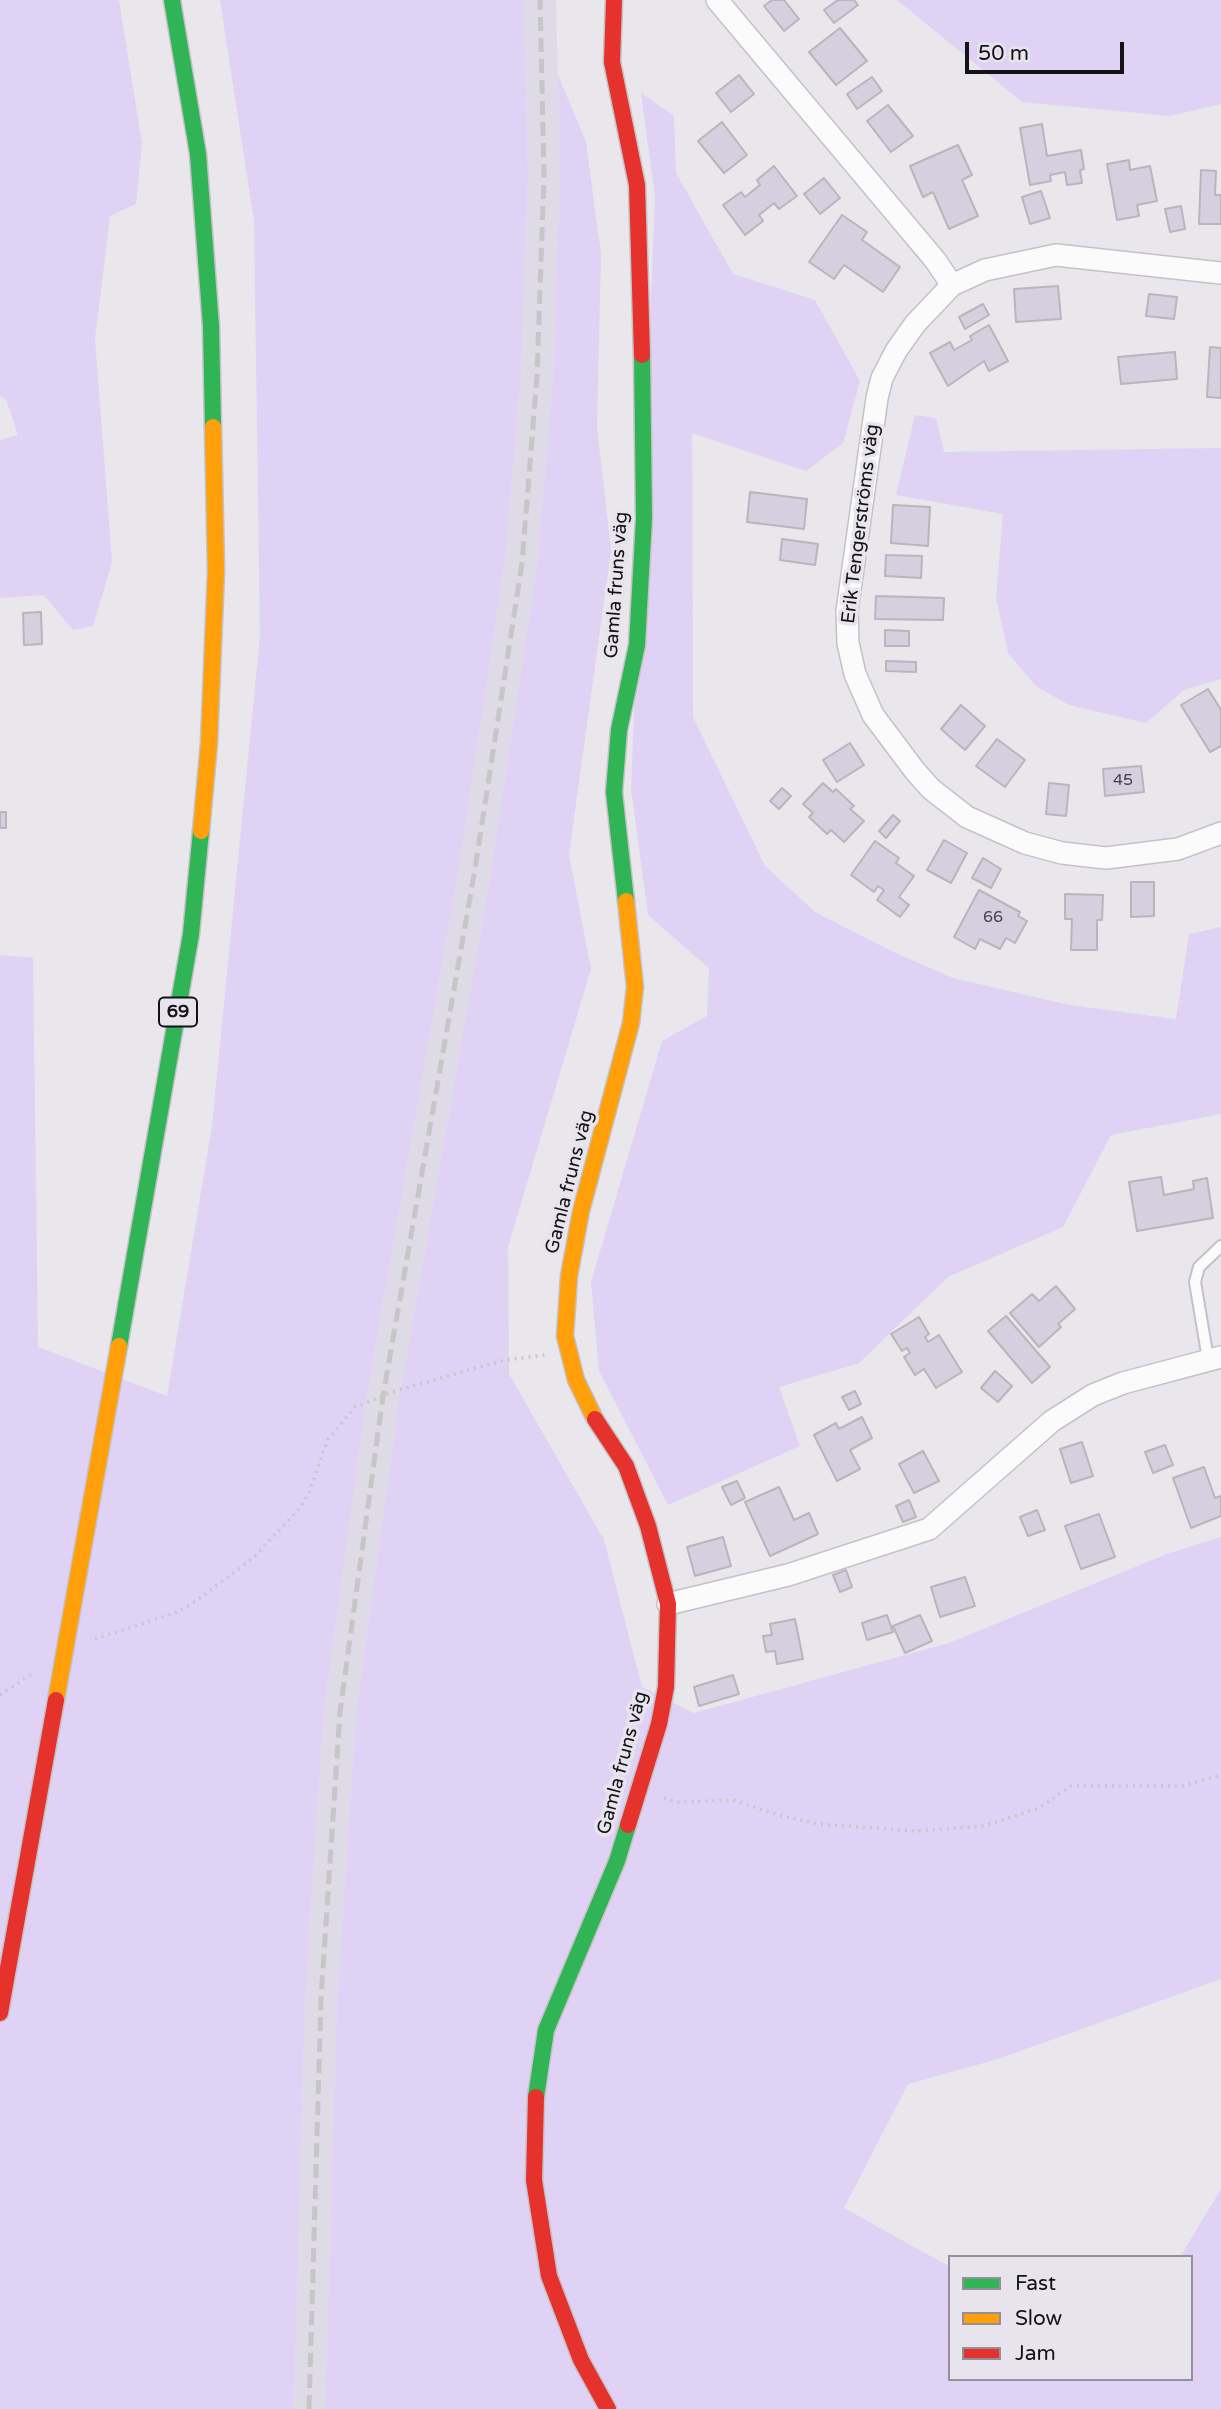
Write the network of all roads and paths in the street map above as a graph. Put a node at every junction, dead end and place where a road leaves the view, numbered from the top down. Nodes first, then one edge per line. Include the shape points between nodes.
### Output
1 (172, 0) edge
2 (614, 0) edge
3 (716, 0) edge
4 (1221, 273) edge
5 (952, 285) junction
6 (1221, 833) edge
7 (1221, 1246) edge
8 (567, 1350) junction
9 (1214, 1358) edge
10 (668, 1604) junction
11 (65, 1655) junction
12 (34, 1672) dead end
13 (0, 1695) edge
14 (1221, 1775) edge
15 (639, 1790) junction
16 (0, 2013) edge
17 (608, 2409) edge

1 - 11 street, 69 via 198,154 211,326 216,571 209,743 191,934
2 - 8 street, Gamla fruns väg via 612,62 637,185 641,307 644,518 637,645 619,730 614,792 635,987 631,1023 578,1224 569,1276
3 - 5 street
4 - 5 street, Erik Tengerströms väg via 1056,255 985,270
5 - 6 street, Erik Tengerströms väg via 895,351 877,398 848,611 848,643 855,674 873,715 931,789 967,817 1025,843 1106,858 1178,849
7 - 9 lane via 1199,1267 1195,1282
8 - 10 street, Gamla fruns väg via 588,1408 626,1466 648,1526
8 - 11 path via 505,1360 397,1390 355,1407 328,1439 301,1507 253,1558 175,1613 101,1636
9 - 10 street via 1093,1395 1052,1421 929,1529 788,1575
10 - 15 street, Gamla fruns väg via 666,1687
11 - 16 street, 69
12 - 13 path
14 - 15 path via 1182,1786 1071,1786 1039,1808 984,1826 915,1831 819,1824 733,1800 679,1802
15 - 17 street, Gamla fruns väg via 612,1873 547,2030 533,2113 534,2180 549,2276 581,2360

